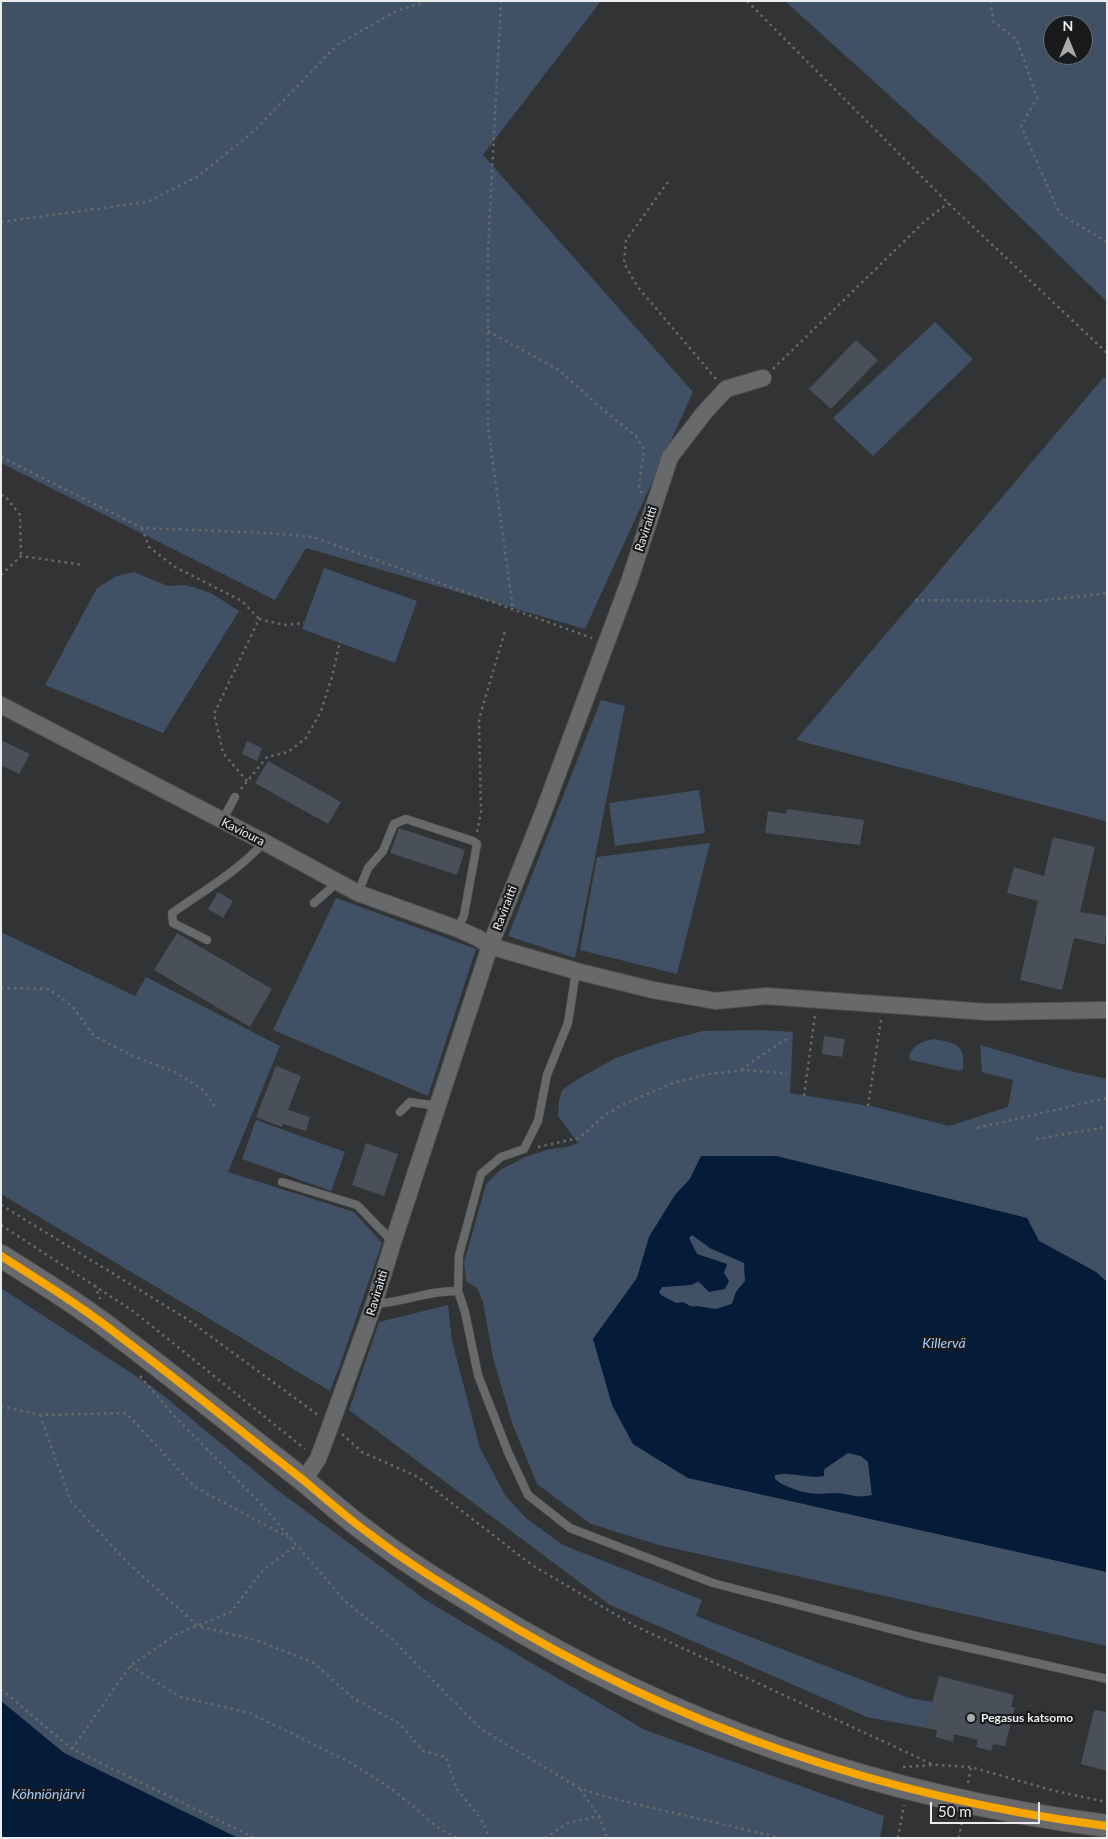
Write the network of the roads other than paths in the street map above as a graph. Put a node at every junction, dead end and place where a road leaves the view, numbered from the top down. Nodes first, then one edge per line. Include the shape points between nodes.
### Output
1 (763, 378) road end
2 (2, 707) edge
3 (235, 797) road end
4 (222, 821) junction
5 (264, 842) junction
6 (335, 882) junction
7 (358, 893) junction
8 (314, 903) dead end
9 (458, 930) junction
10 (207, 940) dead end
11 (490, 946) junction
12 (576, 971) junction
13 (1107, 1010) edge
14 (437, 1106) junction
15 (400, 1112) dead end
16 (282, 1182) dead end
17 (392, 1242) junction
18 (1, 1256) edge
19 (458, 1291) junction
20 (374, 1304) junction
21 (303, 1480) junction
22 (1107, 1679) edge
23 (1107, 1826) edge

1 - 11 street, Raviraitti via 726,389 670,456 629,582
2 - 4 street, Kavioura
3 - 4 lane
4 - 5 street, Kavioura
5 - 6 street, Kavioura
5 - 10 lane via 248,858 172,913 174,923
6 - 7 street, Kavioura
6 - 8 lane
7 - 9 street, Kavioura
7 - 9 lane via 368,868 383,851 394,824 406,819 473,841 477,844 464,915
9 - 11 street, Kavioura
11 - 12 street, Kavioura
11 - 14 street, Raviraitti
12 - 13 street, Kavioura via 716,1001 766,996 988,1012
12 - 19 lane via 568,1022 547,1075 538,1121 524,1149 501,1157 481,1174 459,1255
14 - 15 lane via 410,1102
14 - 17 street, Raviraitti
16 - 17 lane via 357,1205
17 - 20 street, Raviraitti
18 - 21 street via 119,1335
19 - 20 lane
19 - 22 lane via 478,1375 528,1496 570,1528 713,1583 921,1637
20 - 21 street, Raviraitti via 318,1459
21 - 23 street via 370,1535 533,1640 682,1713 764,1746 855,1775 948,1799

